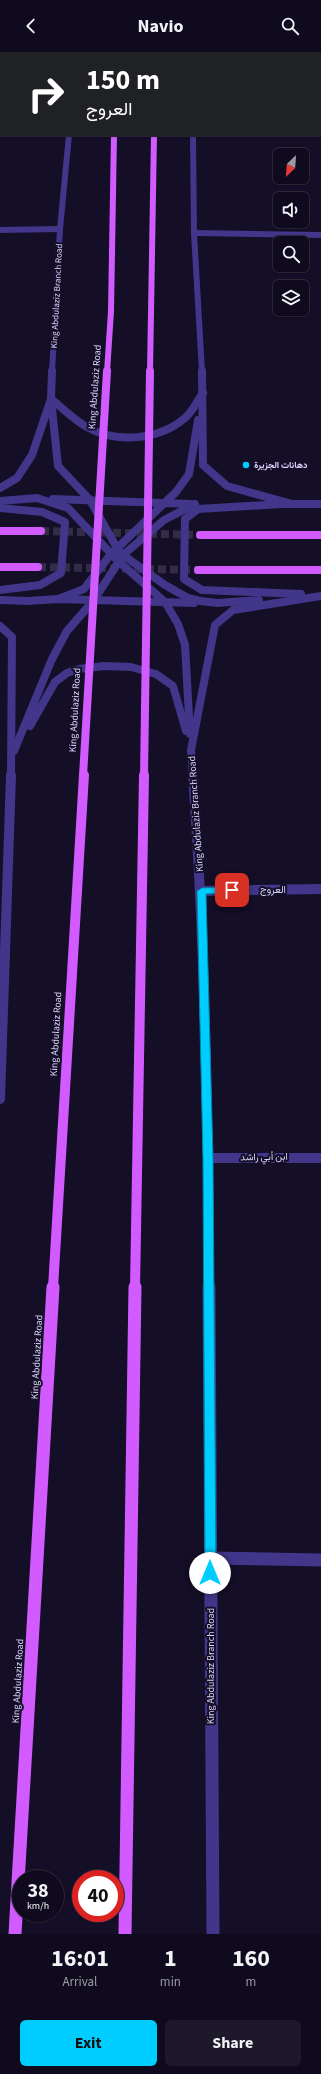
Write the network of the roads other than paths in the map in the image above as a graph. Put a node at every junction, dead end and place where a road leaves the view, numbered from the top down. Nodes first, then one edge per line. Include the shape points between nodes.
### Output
1 (69, 136) edge
2 (114, 136) edge
3 (154, 136) edge
4 (193, 136) edge
5 (60, 229) junction
6 (0, 230) edge
7 (194, 233) junction
8 (321, 235) edge
9 (203, 393) junction
10 (51, 399) junction
11 (0, 488) edge
12 (37, 498) junction
13 (90, 500) junction
14 (0, 501) edge
15 (165, 502) junction
16 (195, 504) junction
17 (292, 504) junction
18 (321, 504) edge
19 (0, 508) edge
20 (0, 530) edge
21 (41, 531) tunnel mouth
22 (200, 535) tunnel mouth
23 (321, 535) edge
24 (114, 551) junction
25 (121, 558) junction
26 (0, 567) edge
27 (38, 567) tunnel mouth
28 (198, 570) tunnel mouth
29 (321, 570) edge
30 (0, 590) edge
31 (321, 595) edge
32 (58, 599) junction
33 (0, 600) edge
34 (94, 600) junction
35 (165, 602) junction
36 (212, 603) junction
37 (0, 626) edge
38 (191, 750) junction
39 (12, 756) junction
40 (321, 890) edge
41 (202, 891) junction
42 (2, 1018) edge
43 (1, 1070) edge
44 (0, 1099) edge
45 (208, 1158) junction
46 (321, 1158) edge
47 (210, 1558) junction
48 (321, 1560) edge
49 (15, 1934) edge
50 (125, 1934) edge
51 (213, 1934) edge

1 - 5 street, King Abdulaziz Branch Road
2 - 49 main road, King Abdulaziz Road, bridge via 111,311
3 - 50 main road, bridge
4 - 7 street
5 - 6 street
5 - 10 street, King Abdulaziz Branch Road
7 - 8 street
7 - 9 street
9 - 10 street via 186,417 150,437 133,438 92,430
9 - 15 street via 189,474
9 - 17 street via 203,465 227,486
10 - 11 street, King Abdulaziz Branch Road via 32,455 17,478
10 - 13 street via 58,466
12 - 13 street
12 - 14 street
12 - 24 street via 68,508
13 - 15 street
13 - 24 street
15 - 16 street
15 - 24 street
16 - 17 street
16 - 25 street via 164,520
17 - 18 street
17 - 31 street via 198,509 185,519 184,579 202,590
19 - 30 street via 38,510 65,522 61,573 40,584
20 - 21 main road
22 - 23 main road
24 - 25 street
24 - 32 street via 84,589
25 - 34 street
25 - 35 street
25 - 36 street via 182,595
26 - 27 main road
28 - 29 main road
31 - 36 street
31 - 38 street, King Abdulaziz Branch Road via 233,610 215,625
32 - 33 street
32 - 34 street
34 - 35 street
34 - 39 street via 67,631 52,660
35 - 36 street
35 - 38 street via 178,624 185,645
37 - 39 street via 12,637
38 - 39 street via 173,686 154,673 119,665 96,667 58,680
38 - 41 street, King Abdulaziz Branch Road
39 - 42 street
40 - 41 street, العروج
41 - 45 street, King Abdulaziz Branch Road
42 - 43 street
43 - 44 street
45 - 46 street, ابن أبي راشد
45 - 47 street, King Abdulaziz Branch Road
47 - 48 street
47 - 51 street, King Abdulaziz Branch Road

